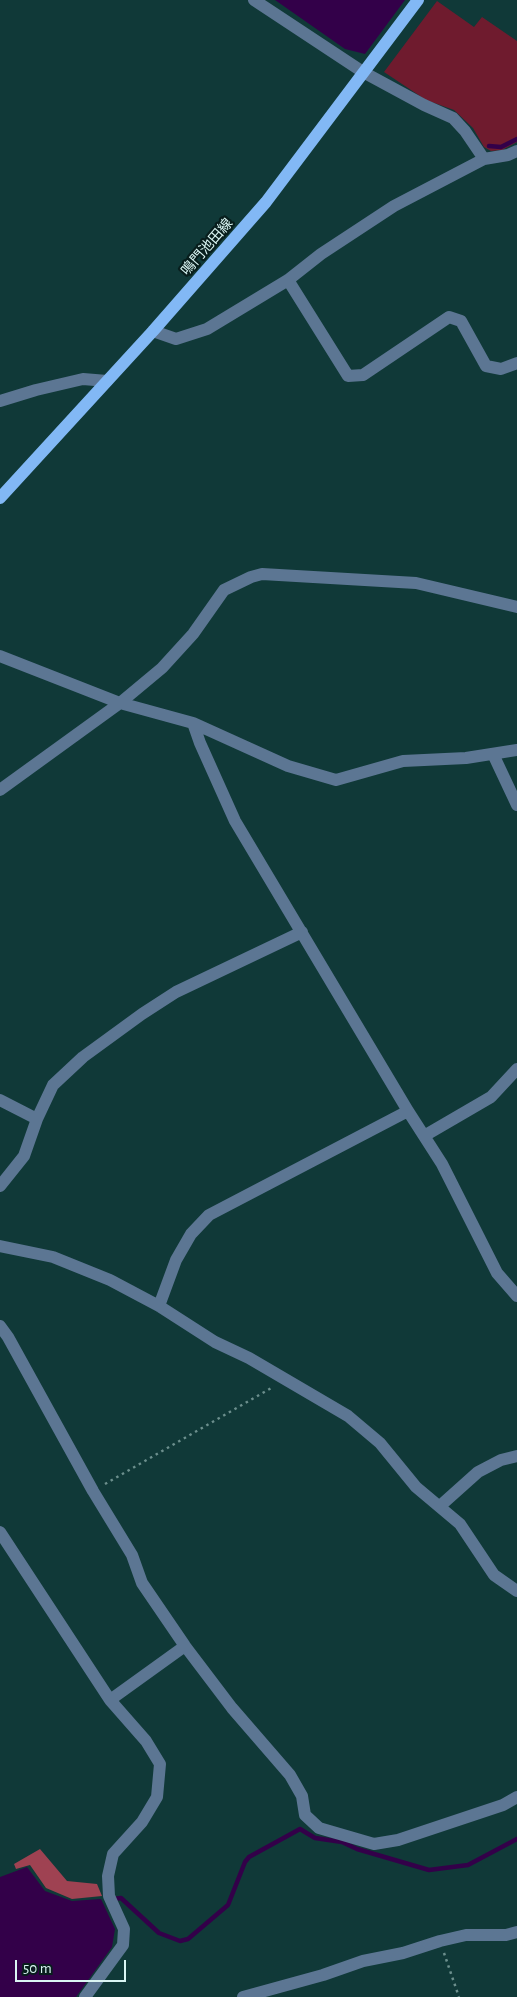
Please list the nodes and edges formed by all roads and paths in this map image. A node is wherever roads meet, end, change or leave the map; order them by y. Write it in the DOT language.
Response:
graph roads {
  1 [pos="254,0"];
  2 [pos="418,0"];
  3 [pos="363,72"];
  4 [pos="517,151"];
  5 [pos="484,158"];
  6 [pos="288,280"];
  7 [pos="153,330"];
  8 [pos="517,363"];
  9 [pos="107,381"];
  10 [pos="0,401"];
  11 [pos="0,498"];
  12 [pos="517,607"];
  13 [pos="0,656"];
  14 [pos="120,704"];
  15 [pos="193,723"];
  16 [pos="517,750"];
  17 [pos="493,754"];
  18 [pos="0,790"];
  19 [pos="517,805"];
  20 [pos="302,932"];
  21 [pos="517,1069"];
  22 [pos="0,1100"];
  23 [pos="408,1111"];
  24 [pos="38,1119"];
  25 [pos="424,1136"];
  26 [pos="0,1186"];
  27 [pos="0,1246"];
  28 [pos="517,1296"];
  29 [pos="159,1306"];
  30 [pos="0,1326"];
  31 [pos="282,1378"];
  32 [pos="517,1456"];
  33 [pos="93,1491"];
  34 [pos="440,1506"];
  35 [pos="0,1532"];
  36 [pos="517,1591"];
  37 [pos="185,1646"];
  38 [pos="110,1700"];
  39 [pos="517,1797"];
  40 [pos="517,1932"];
  41 [pos="440,1941"];
  42 [pos="85,1997"];
  43 [pos="243,1997"];
  44 [pos="459,1997"];
  1 -- 3 [label="street"];
  2 -- 3 [label="main road, 鳴門池田線"];
  3 -- 5 [label="street"];
  3 -- 7 [label="main road, 鳴門池田線"];
  4 -- 5 [label="street"];
  5 -- 6 [label="street"];
  6 -- 7 [label="street"];
  6 -- 8 [label="street"];
  7 -- 9 [label="main road, 鳴門池田線"];
  9 -- 10 [label="street"];
  9 -- 11 [label="main road, 鳴門池田線"];
  12 -- 14 [label="street"];
  13 -- 14 [label="street"];
  14 -- 15 [label="street"];
  14 -- 18 [label="street"];
  15 -- 17 [label="street"];
  15 -- 20 [label="street"];
  16 -- 17 [label="street"];
  17 -- 19 [label="street"];
  20 -- 23 [label="street"];
  20 -- 24 [label="street"];
  21 -- 25 [label="street"];
  22 -- 24 [label="street"];
  23 -- 25 [label="street"];
  23 -- 29 [label="street"];
  24 -- 26 [label="street"];
  25 -- 28 [label="street"];
  27 -- 29 [label="street"];
  29 -- 31 [label="street"];
  30 -- 33 [label="street"];
  31 -- 33 [label="path"];
  31 -- 34 [label="street"];
  32 -- 34 [label="street"];
  33 -- 37 [label="street"];
  34 -- 36 [label="street"];
  35 -- 38 [label="street"];
  37 -- 38 [label="street"];
  37 -- 39 [label="street"];
  38 -- 42 [label="street"];
  40 -- 41 [label="street"];
  41 -- 43 [label="street"];
  41 -- 44 [label="path"];
}
